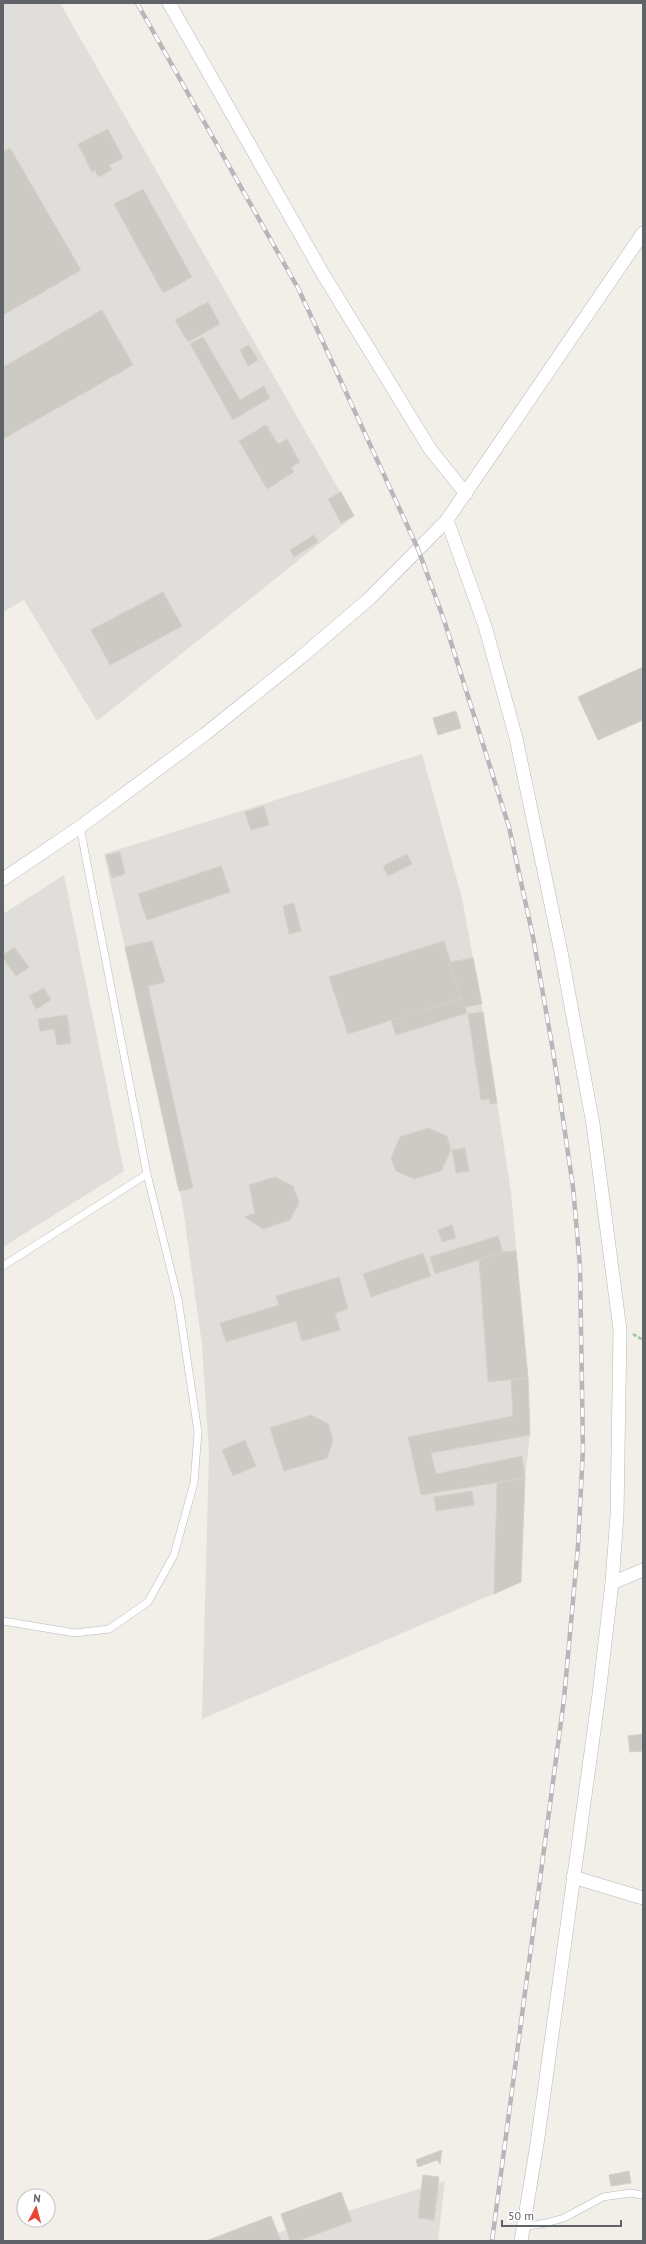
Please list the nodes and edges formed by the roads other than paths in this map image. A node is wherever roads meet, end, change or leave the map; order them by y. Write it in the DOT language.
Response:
graph roads {
  1 [pos="169,3"];
  2 [pos="643,233"];
  3 [pos="466,494"];
  4 [pos="447,520"];
  5 [pos="80,827"];
  6 [pos="3,879"];
  7 [pos="147,1174"];
  8 [pos="3,1266"];
  9 [pos="643,1570"];
  10 [pos="612,1583"];
  11 [pos="3,1621"];
  12 [pos="573,1877"];
  13 [pos="643,1898"];
  14 [pos="643,2195"];
  15 [pos="523,2227"];
  16 [pos="521,2241"];
  1 -- 3 [label="street"];
  2 -- 3 [label="street"];
  3 -- 4 [label="street"];
  4 -- 5 [label="street"];
  4 -- 10 [label="street"];
  5 -- 6 [label="street"];
  5 -- 7 [label="lane"];
  7 -- 8 [label="lane"];
  7 -- 11 [label="lane"];
  9 -- 10 [label="street"];
  10 -- 12 [label="street"];
  12 -- 13 [label="street"];
  12 -- 15 [label="street"];
  14 -- 15 [label="lane"];
  15 -- 16 [label="street"];
}
